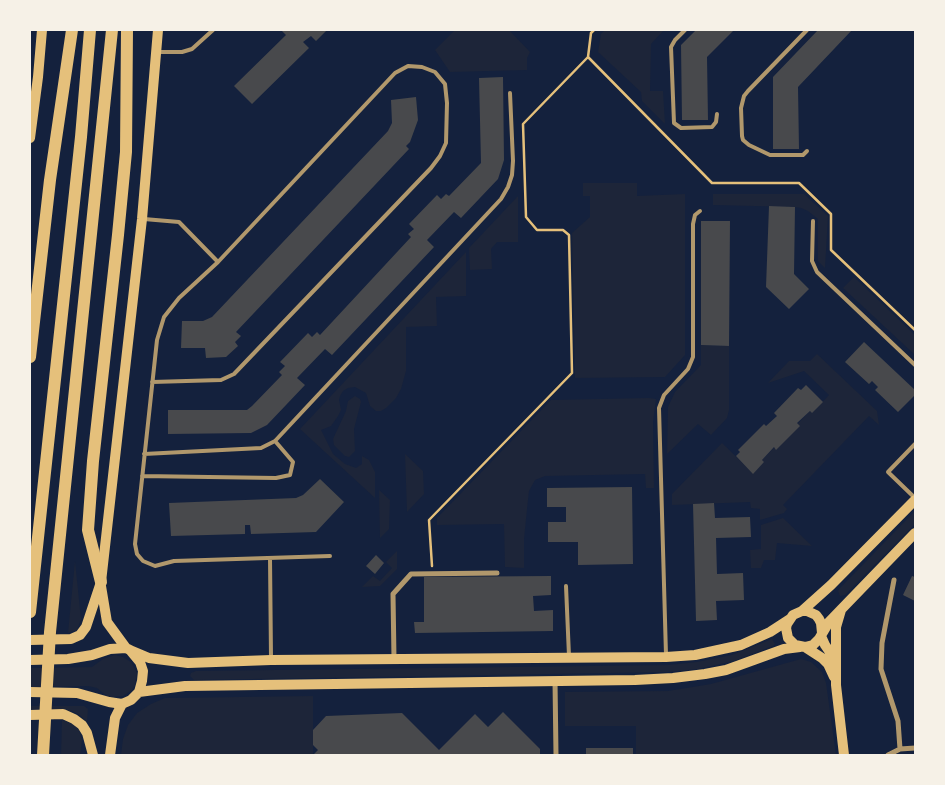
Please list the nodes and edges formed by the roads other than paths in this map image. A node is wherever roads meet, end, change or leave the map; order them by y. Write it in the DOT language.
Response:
graph roads {
  1 [pos="42,30"];
  2 [pos="72,30"];
  3 [pos="90,30"];
  4 [pos="112,30"];
  5 [pos="127,30"];
  6 [pos="158,30"];
  7 [pos="213,30"];
  8 [pos="685,30"];
  9 [pos="807,30"];
  10 [pos="157,52"];
  11 [pos="510,93"];
  12 [pos="32,101"];
  13 [pos="717,114"];
  14 [pos="30,138"];
  15 [pos="807,151"];
  16 [pos="700,210"];
  17 [pos="142,219"];
  18 [pos="813,221"];
  19 [pos="218,262"];
  20 [pos="30,357"];
  21 [pos="915,365"];
  22 [pos="152,382"];
  23 [pos="275,441"];
  24 [pos="915,444"];
  25 [pos="144,454"];
  26 [pos="142,476"];
  27 [pos="915,499"];
  28 [pos="915,533"];
  29 [pos="330,556"];
  30 [pos="270,558"];
  31 [pos="497,573"];
  32 [pos="894,580"];
  33 [pos="100,582"];
  34 [pos="566,586"];
  35 [pos="842,607"];
  36 [pos="802,611"];
  37 [pos="30,612"];
  38 [pos="790,619"];
  39 [pos="821,634"];
  40 [pos="30,640"];
  41 [pos="803,647"];
  42 [pos="128,649"];
  43 [pos="666,657"];
  44 [pos="569,658"];
  45 [pos="394,659"];
  46 [pos="30,660"];
  47 [pos="271,660"];
  48 [pos="836,661"];
  49 [pos="555,682"];
  50 [pos="836,685"];
  51 [pos="30,692"];
  52 [pos="139,692"];
  53 [pos="122,704"];
  54 [pos="30,715"];
  55 [pos="915,748"];
  56 [pos="900,749"];
  57 [pos="43,755"];
  58 [pos="93,755"];
  59 [pos="110,755"];
  60 [pos="556,755"];
  61 [pos="844,755"];
  62 [pos="888,755"];
  1 -- 12 [label="main road"];
  2 -- 20 [label="main road"];
  3 -- 37 [label="main road"];
  4 -- 57 [label="main road"];
  5 -- 33 [label="main road"];
  6 -- 10 [label="main road"];
  7 -- 10 [label="lane"];
  8 -- 13 [label="lane"];
  9 -- 15 [label="lane"];
  10 -- 17 [label="main road"];
  11 -- 23 [label="lane"];
  12 -- 14 [label="main road"];
  16 -- 43 [label="lane"];
  17 -- 19 [label="lane"];
  17 -- 33 [label="main road"];
  18 -- 21 [label="lane"];
  19 -- 22 [label="lane"];
  19 -- 22 [label="lane"];
  22 -- 25 [label="lane"];
  23 -- 25 [label="lane"];
  23 -- 26 [label="lane"];
  24 -- 27 [label="lane"];
  25 -- 26 [label="lane"];
  26 -- 30 [label="lane"];
  27 -- 36 [label="main road"];
  28 -- 35 [label="main road"];
  29 -- 30 [label="lane"];
  30 -- 47 [label="lane"];
  31 -- 45 [label="street"];
  32 -- 56 [label="street"];
  33 -- 40 [label="main road"];
  33 -- 42 [label="main road"];
  34 -- 44 [label="lane"];
  35 -- 39 [label="main road"];
  35 -- 48 [label="main road"];
  36 -- 38 [label="main road"];
  36 -- 39 [label="main road"];
  38 -- 41 [label="main road"];
  38 -- 43 [label="main road"];
  39 -- 41 [label="main road"];
  39 -- 48 [label="main road"];
  41 -- 49 [label="main road"];
  41 -- 50 [label="main road"];
  42 -- 46 [label="main road"];
  42 -- 47 [label="main road"];
  42 -- 52 [label="main road"];
  43 -- 44 [label="main road"];
  44 -- 45 [label="main road"];
  45 -- 47 [label="main road"];
  48 -- 50 [label="main road"];
  49 -- 52 [label="main road"];
  49 -- 60 [label="street"];
  50 -- 61 [label="main road"];
  51 -- 53 [label="main road"];
  52 -- 53 [label="main road"];
  53 -- 59 [label="main road"];
  54 -- 58 [label="main road"];
  55 -- 56 [label="street"];
  56 -- 62 [label="street"];
}
